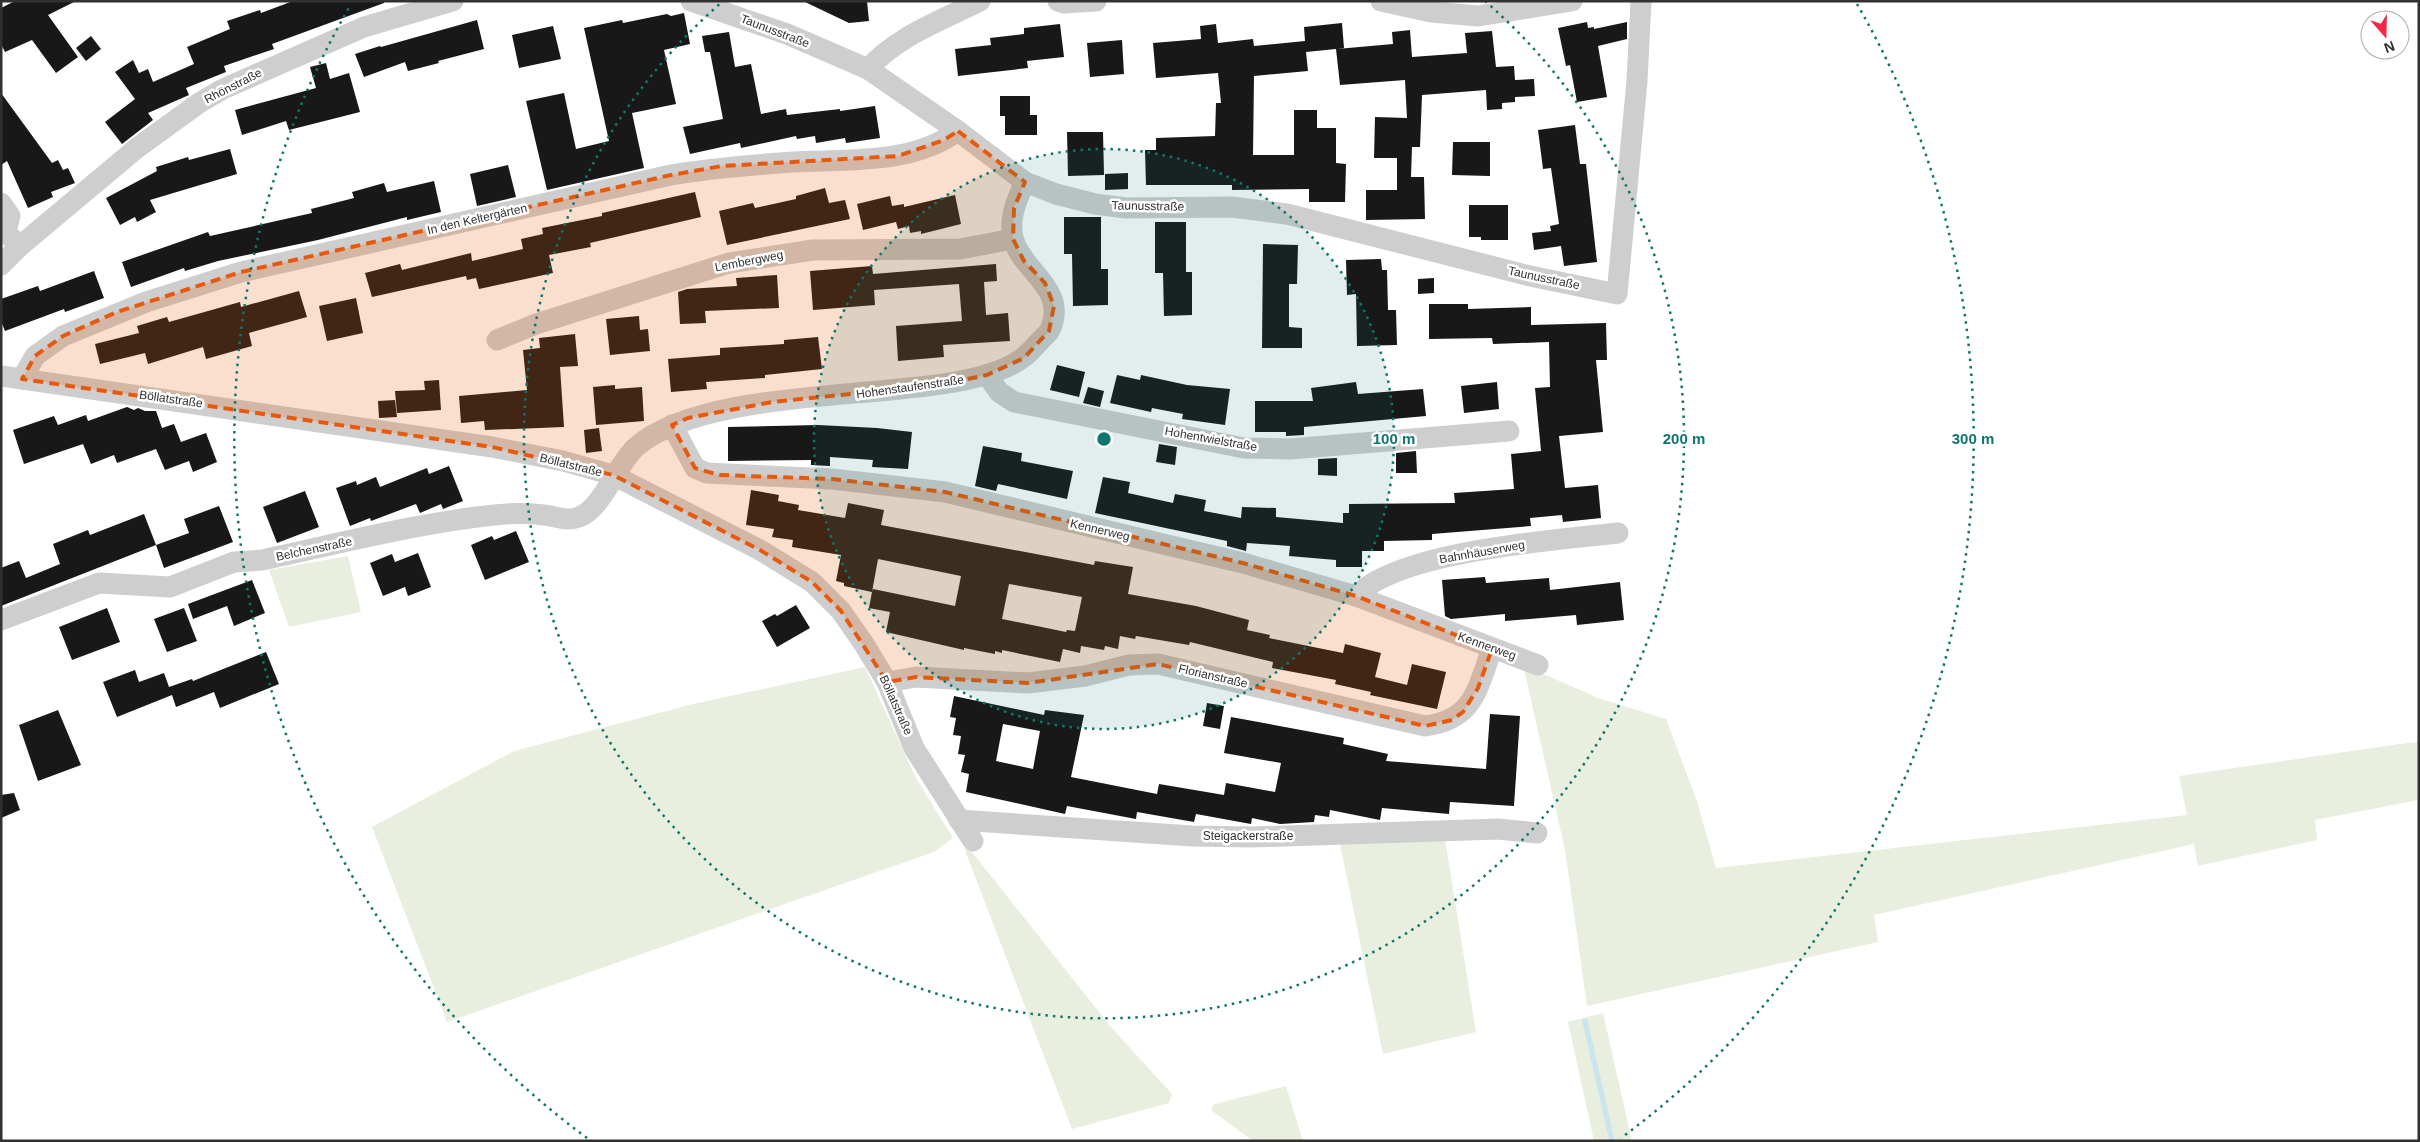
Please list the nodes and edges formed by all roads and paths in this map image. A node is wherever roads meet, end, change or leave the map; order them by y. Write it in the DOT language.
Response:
graph roads {
  1 [pos="454,1"];
  2 [pos="692,1"];
  3 [pos="980,1"];
  4 [pos="1058,1"];
  5 [pos="1096,1"];
  6 [pos="1380,1"];
  7 [pos="1572,1"];
  8 [pos="1641,1"];
  9 [pos="868,69"];
  10 [pos="958,131"];
  11 [pos="1025,182"];
  12 [pos="1,203"];
  13 [pos="9,235"];
  14 [pos="1013,239"];
  15 [pos="1,265"];
  16 [pos="497,340"];
  17 [pos="987,375"];
  18 [pos="1,376"];
  19 [pos="22,379"];
  20 [pos="672,425"];
  21 [pos="1509,431"];
  22 [pos="613,475"];
  23 [pos="1618,533"];
  24 [pos="1356,596"];
  25 [pos="1,620"];
  26 [pos="1492,649"];
  27 [pos="1538,665"];
  28 [pos="887,682"];
  29 [pos="959,820"];
  30 [pos="1537,833"];
  31 [pos="973,841"];
  1 -- 13 [label="street, Rhönstraße"];
  2 -- 9 [label="street, Taunusstraße"];
  3 -- 9 [label="street"];
  4 -- 5 [label="street"];
  6 -- 7 [label="street"];
  8 -- 11 [label="street, Taunusstraße"];
  9 -- 10 [label="street, Taunusstraße"];
  10 -- 11 [label="street, Taunusstraße"];
  10 -- 19 [label="street, In den Keltergärten"];
  11 -- 14 [label="street, Hohenstaufenstraße"];
  12 -- 13 [label="street"];
  13 -- 15 [label="street, Rhönstraße"];
  14 -- 16 [label="street, Lembergweg"];
  14 -- 17 [label="street, Hohenstaufenstraße"];
  17 -- 20 [label="street, Hohenstaufenstraße"];
  17 -- 21 [label="street, Hohentwielstraße"];
  18 -- 19 [label="street, Böllatstraße"];
  19 -- 22 [label="street, Böllatstraße"];
  20 -- 22 [label="street, Hohenstaufenstraße"];
  20 -- 24 [label="street, Kennerweg"];
  22 -- 25 [label="street, Belchenstraße"];
  22 -- 28 [label="street, Böllatstraße"];
  23 -- 24 [label="street, Bahnhäuserweg"];
  24 -- 26 [label="street, Kennerweg"];
  26 -- 27 [label="street, Kennerweg"];
  26 -- 28 [label="street, Florianstraße"];
  28 -- 29 [label="street, Böllatstraße"];
  29 -- 30 [label="street, Steigackerstraße"];
  29 -- 31 [label="street, Böllatstraße"];
}
